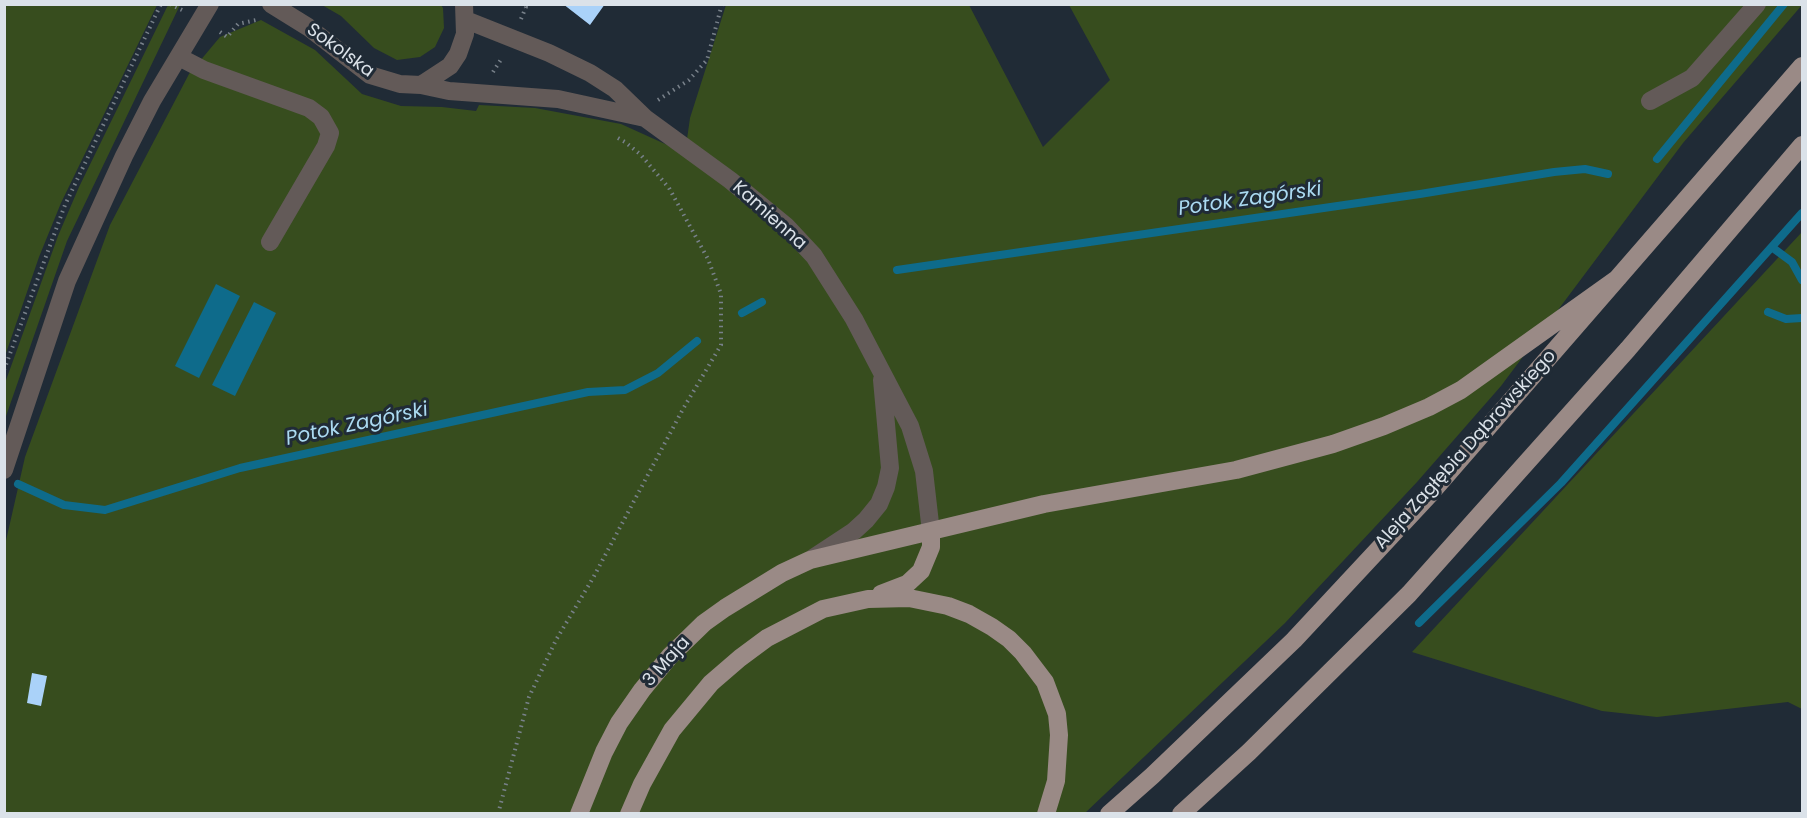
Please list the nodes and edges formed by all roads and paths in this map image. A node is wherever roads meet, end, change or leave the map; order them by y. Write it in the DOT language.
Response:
graph roads {
  1 [pos="161,4"];
  2 [pos="210,4"];
  3 [pos="271,4"];
  4 [pos="722,4"];
  5 [pos="1757,4"];
  6 [pos="465,12"];
  7 [pos="179,57"];
  8 [pos="1803,66"];
  9 [pos="421,85"];
  10 [pos="1650,101"];
  11 [pos="645,118"];
  12 [pos="615,136"];
  13 [pos="1803,145"];
  14 [pos="270,242"];
  15 [pos="1618,278"];
  16 [pos="4,370"];
  17 [pos="881,372"];
  18 [pos="4,470"];
  19 [pos="931,532"];
  20 [pos="810,560"];
  21 [pos="868,599"];
  22 [pos="498,813"];
  23 [pos="579,813"];
  24 [pos="629,813"];
  25 [pos="1046,813"];
  26 [pos="1109,813"];
  27 [pos="1181,813"];
  1 -- 16 [label="path"];
  2 -- 7 [label="street"];
  3 -- 9 [label="street, Sokolska"];
  4 -- 11 [label="path"];
  5 -- 10 [label="street"];
  6 -- 9 [label="street"];
  6 -- 11 [label="street, Kamienna"];
  7 -- 14 [label="street"];
  7 -- 18 [label="street"];
  8 -- 15 [label="main road, Aleja Zagłębia Dąbrowskiego"];
  9 -- 11 [label="street, Kamienna"];
  11 -- 17 [label="street, Kamienna"];
  12 -- 22 [label="path"];
  13 -- 27 [label="main road"];
  15 -- 19 [label="main road, 3 Maja"];
  15 -- 26 [label="main road, Aleja Zagłębia Dąbrowskiego"];
  17 -- 19 [label="street, Kamienna"];
  17 -- 20 [label="street, Kamienna"];
  19 -- 20 [label="main road, 3 Maja"];
  19 -- 21 [label="main road"];
  20 -- 23 [label="main road, 3 Maja"];
  21 -- 24 [label="main road"];
  21 -- 25 [label="main road"];
}
